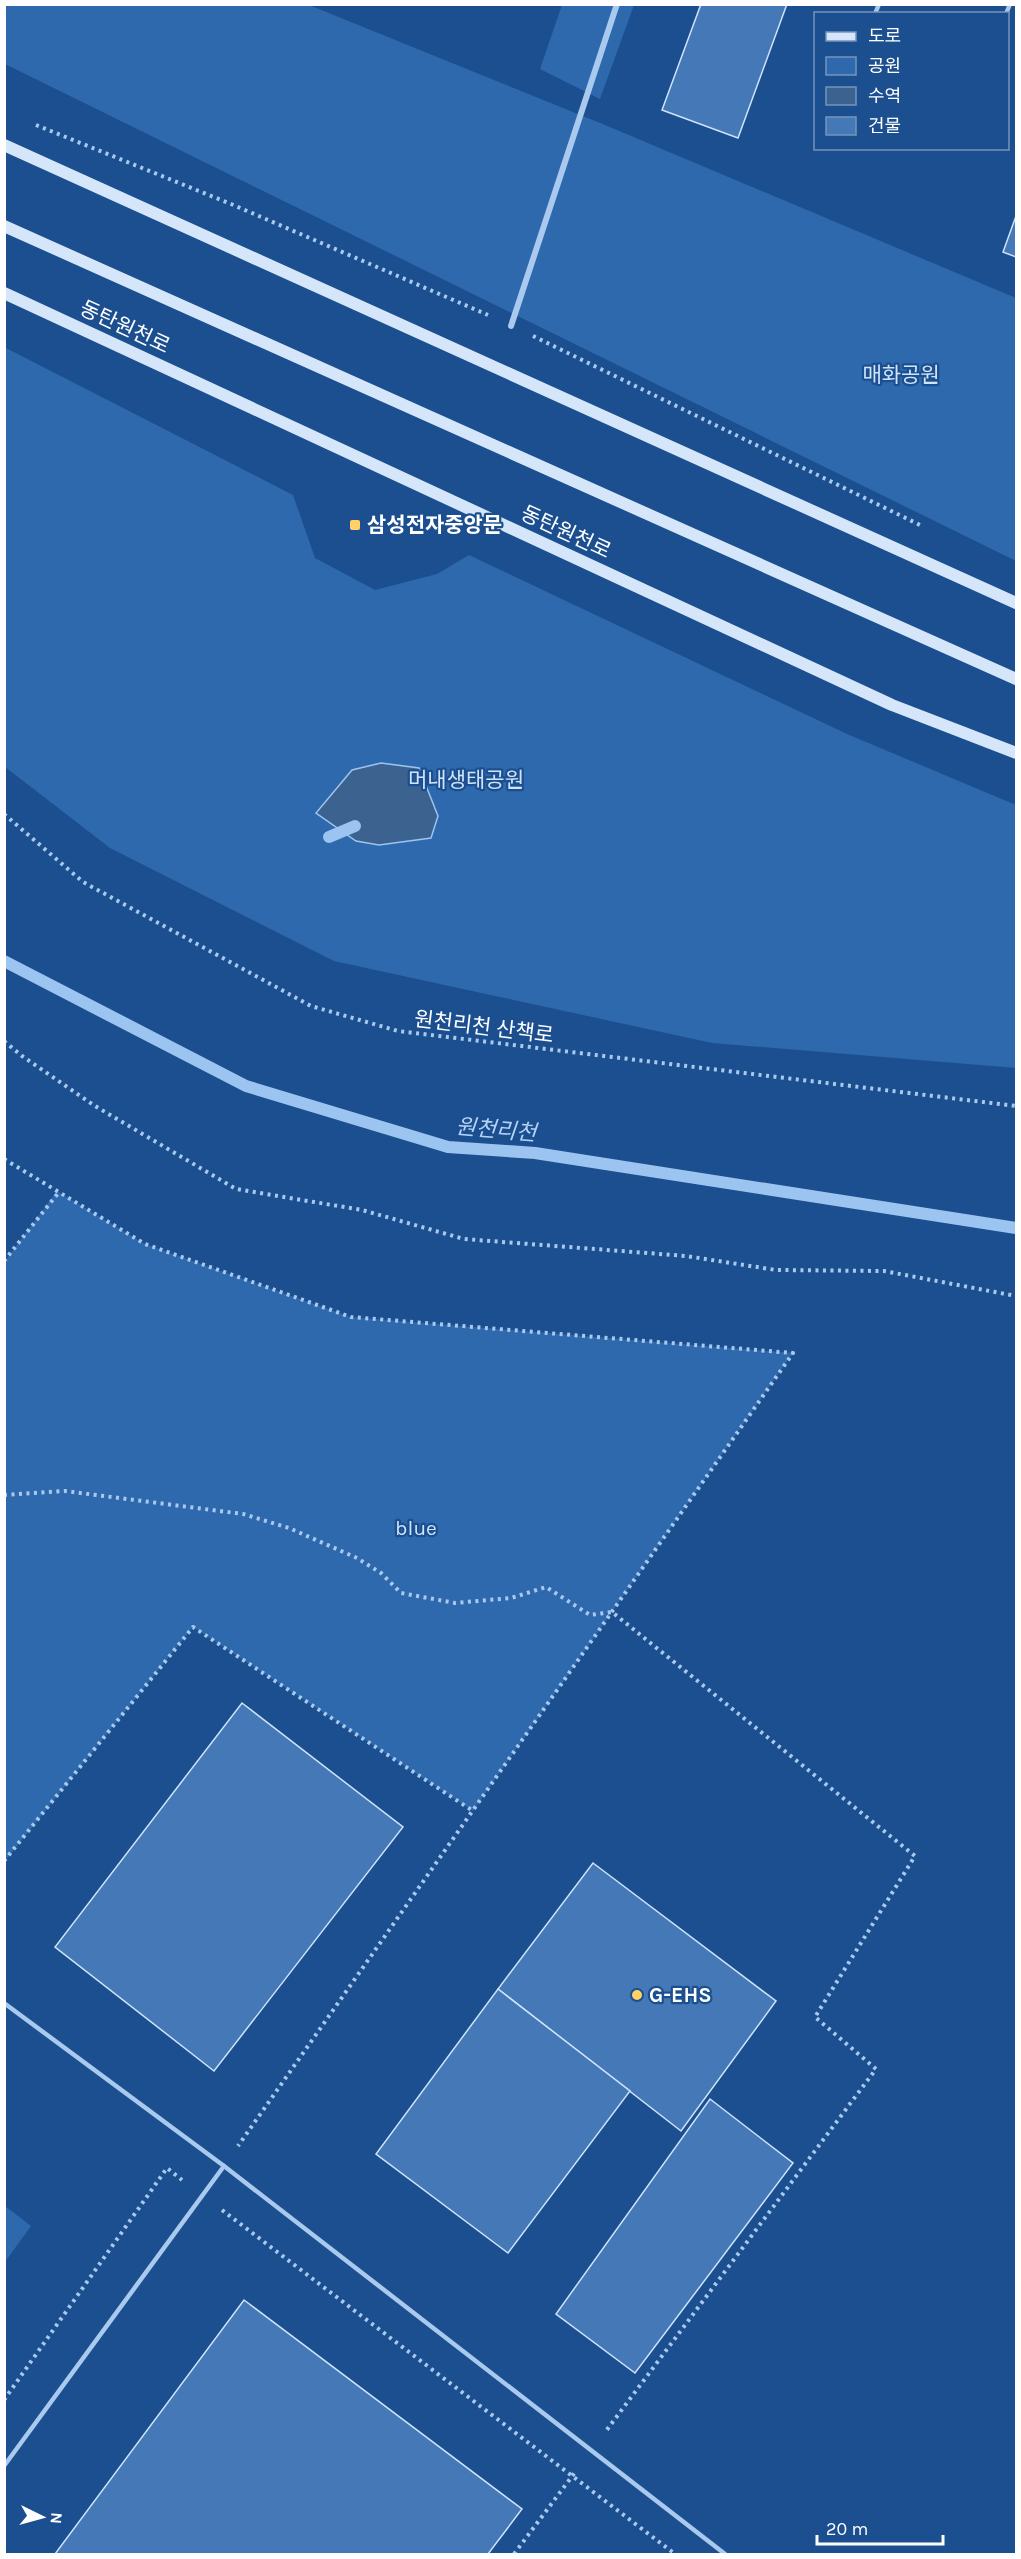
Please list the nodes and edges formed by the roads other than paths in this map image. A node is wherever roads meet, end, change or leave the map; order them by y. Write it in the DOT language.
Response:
graph roads {
  1 [pos="617,4"];
  2 [pos="4,146"];
  3 [pos="4,226"];
  4 [pos="4,293"];
  5 [pos="511,326"];
  6 [pos="1017,603"];
  7 [pos="1017,679"];
  8 [pos="1017,753"];
  9 [pos="4,2003"];
  10 [pos="224,2166"];
  11 [pos="4,2466"];
  12 [pos="724,2554"];
  1 -- 5 [label="street"];
  2 -- 6 [label="main road"];
  3 -- 7 [label="main road, 동탄원천로"];
  4 -- 8 [label="main road, 동탄원천로"];
  9 -- 10 [label="lane"];
  10 -- 11 [label="lane"];
  10 -- 12 [label="lane"];
}
